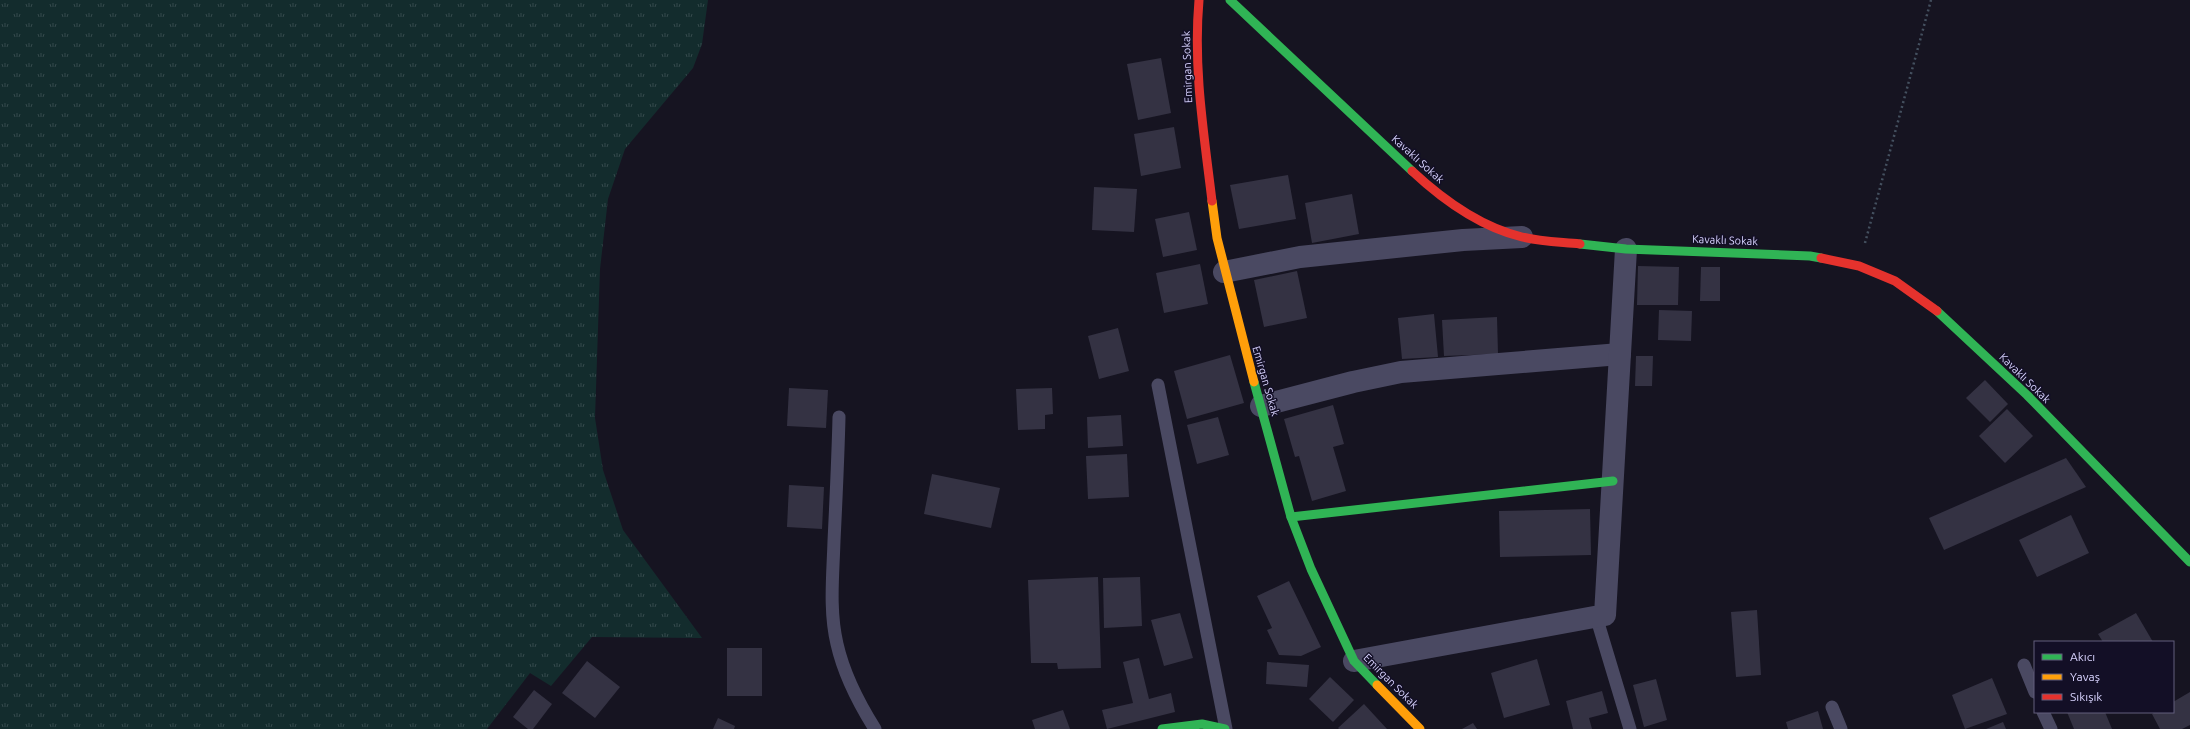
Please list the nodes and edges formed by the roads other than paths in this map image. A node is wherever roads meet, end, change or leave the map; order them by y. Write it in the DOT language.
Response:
graph roads {
  1 [pos="1199,0"];
  2 [pos="1230,0"];
  3 [pos="1522,237"];
  4 [pos="1626,248"];
  5 [pos="1224,272"];
  6 [pos="1620,354"];
  7 [pos="1158,385"];
  8 [pos="1261,406"];
  9 [pos="839,417"];
  10 [pos="1613,481"];
  11 [pos="1291,517"];
  12 [pos="2190,562"];
  13 [pos="1596,616"];
  14 [pos="1354,661"];
  15 [pos="2024,665"];
  16 [pos="2034,690"];
  17 [pos="1832,707"];
  18 [pos="2044,713"];
  19 [pos="875,729"];
  20 [pos="1162,729"];
  21 [pos="1226,729"];
  22 [pos="1420,729"];
  23 [pos="1630,729"];
  24 [pos="1841,729"];
  25 [pos="2051,729"];
  1 -- 5 [label="street, Emirgan Sokak"];
  2 -- 3 [label="street, Kavaklı Sokak"];
  3 -- 4 [label="street, Kavaklı Sokak"];
  3 -- 5 [label="street"];
  4 -- 6 [label="street"];
  4 -- 12 [label="street, Kavaklı Sokak"];
  5 -- 8 [label="street, Emirgan Sokak"];
  6 -- 8 [label="street"];
  6 -- 10 [label="street"];
  7 -- 21 [label="lane"];
  8 -- 11 [label="street, Emirgan Sokak"];
  9 -- 19 [label="lane"];
  10 -- 11 [label="street"];
  10 -- 13 [label="street"];
  11 -- 14 [label="street, Emirgan Sokak"];
  13 -- 14 [label="street"];
  13 -- 23 [label="lane"];
  14 -- 22 [label="street, Emirgan Sokak"];
  15 -- 16 [label="lane"];
  17 -- 24 [label="lane"];
  18 -- 25 [label="lane"];
  20 -- 21 [label="street"];
}
